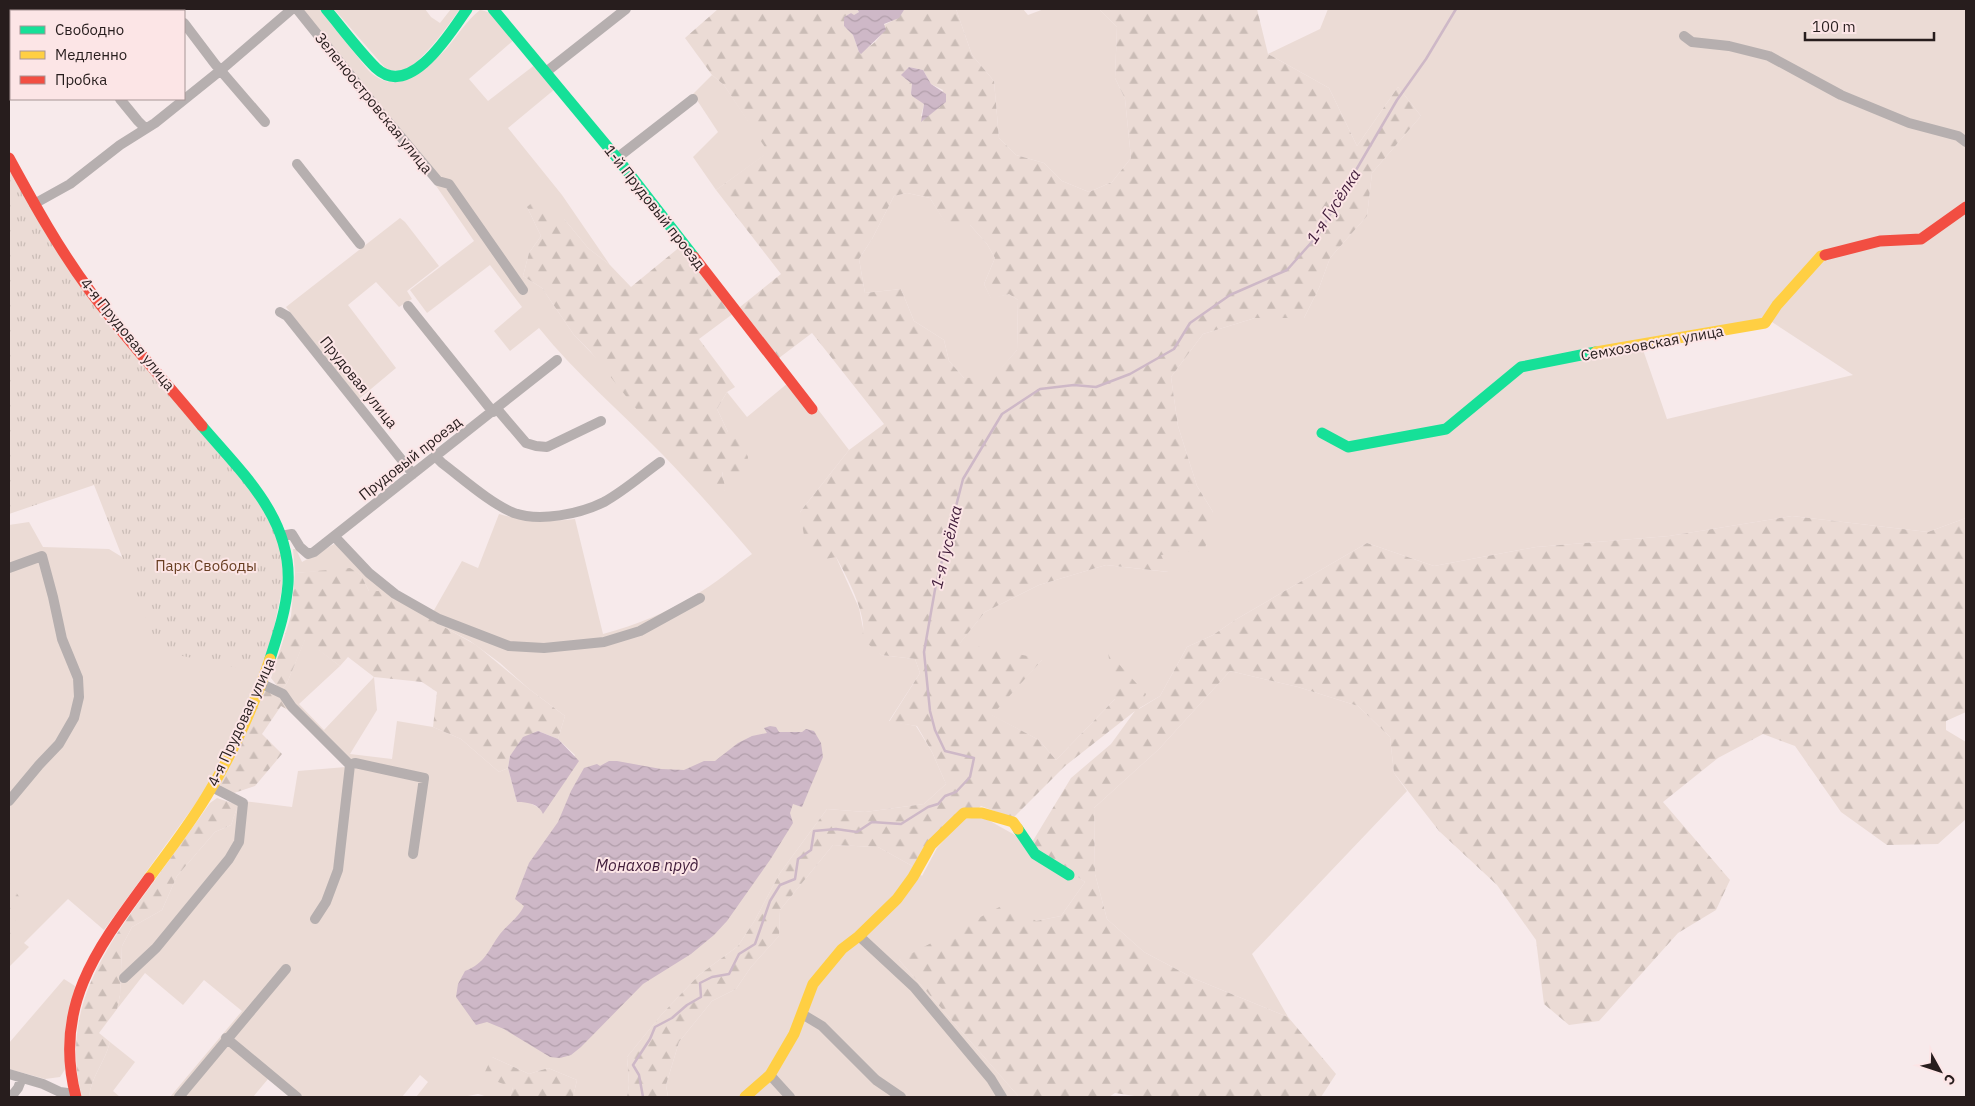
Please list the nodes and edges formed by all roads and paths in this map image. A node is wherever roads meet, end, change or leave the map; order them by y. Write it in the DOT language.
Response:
graph roads {
  1 [pos="292,9"];
  2 [pos="298,9"];
  3 [pos="326,9"];
  4 [pos="467,9"];
  5 [pos="493,9"];
  6 [pos="626,9"];
  7 [pos="185,24"];
  8 [pos="1684,36"];
  9 [pos="221,70"];
  10 [pos="546,72"];
  11 [pos="185,99"];
  12 [pos="693,99"];
  13 [pos="121,100"];
  14 [pos="184,100"];
  15 [pos="264,122"];
  16 [pos="145,128"];
  17 [pos="1966,142"];
  18 [pos="9,158"];
  19 [pos="616,158"];
  20 [pos="297,164"];
  21 [pos="34,204"];
  22 [pos="1966,206"];
  23 [pos="360,244"];
  24 [pos="523,290"];
  25 [pos="408,306"];
  26 [pos="280,312"];
  27 [pos="557,360"];
  28 [pos="812,409"];
  29 [pos="495,410"];
  30 [pos="601,421"];
  31 [pos="1322,433"];
  32 [pos="435,456"];
  33 [pos="660,462"];
  34 [pos="413,474"];
  35 [pos="281,536"];
  36 [pos="335,537"];
  37 [pos="9,568"];
  38 [pos="700,598"];
  39 [pos="262,684"];
  40 [pos="350,765"];
  41 [pos="212,787"];
  42 [pos="9,801"];
  43 [pos="413,854"];
  44 [pos="1069,875"];
  45 [pos="315,919"];
  46 [pos="859,936"];
  47 [pos="286,969"];
  48 [pos="124,978"];
  49 [pos="802,1014"];
  50 [pos="226,1038"];
  51 [pos="9,1074"];
  52 [pos="770,1075"];
  53 [pos="22,1078"];
  54 [pos="75,1095"];
  55 [pos="11,1097"];
  56 [pos="179,1097"];
  57 [pos="297,1097"];
  58 [pos="745,1097"];
  59 [pos="790,1097"];
  60 [pos="901,1097"];
  61 [pos="1002,1097"];
  1 -- 9 [label="street"];
  2 -- 24 [label="street, Зеленоостровская улица"];
  3 -- 4 [label="street, Зеленоостровская улица"];
  5 -- 10 [label="street, 1-й Прудовый проезд"];
  6 -- 10 [label="street"];
  7 -- 9 [label="street"];
  8 -- 17 [label="street"];
  9 -- 11 [label="street"];
  9 -- 15 [label="street"];
  10 -- 19 [label="street, 1-й Прудовый проезд"];
  12 -- 19 [label="street"];
  13 -- 16 [label="street"];
  14 -- 16 [label="street"];
  16 -- 21 [label="street"];
  18 -- 21 [label="street, 4-я Прудовая улица"];
  19 -- 28 [label="street, 1-й Прудовый проезд"];
  20 -- 23 [label="street"];
  21 -- 35 [label="street, 4-я Прудовая улица"];
  22 -- 31 [label="street, Семхозовская улица"];
  25 -- 29 [label="street"];
  26 -- 34 [label="street, Прудовая улица"];
  27 -- 29 [label="street, Прудовый проезд"];
  29 -- 30 [label="street"];
  29 -- 32 [label="street, Прудовый проезд"];
  32 -- 33 [label="street"];
  32 -- 34 [label="street, Прудовый проезд"];
  34 -- 36 [label="street, Прудовый проезд"];
  35 -- 36 [label="street, Прудовый проезд"];
  35 -- 39 [label="street, 4-я Прудовая улица"];
  36 -- 38 [label="street"];
  37 -- 42 [label="street"];
  39 -- 40 [label="street"];
  39 -- 41 [label="street, 4-я Прудовая улица"];
  40 -- 43 [label="street"];
  40 -- 45 [label="street"];
  41 -- 48 [label="street"];
  41 -- 54 [label="street, 4-я Прудовая улица"];
  44 -- 46 [label="street"];
  46 -- 49 [label="street"];
  46 -- 61 [label="street"];
  47 -- 50 [label="street"];
  49 -- 52 [label="street"];
  49 -- 60 [label="street"];
  50 -- 56 [label="street"];
  50 -- 57 [label="street"];
  51 -- 53 [label="street"];
  52 -- 58 [label="street"];
  52 -- 59 [label="street"];
  53 -- 54 [label="street"];
  53 -- 55 [label="street"];
}
